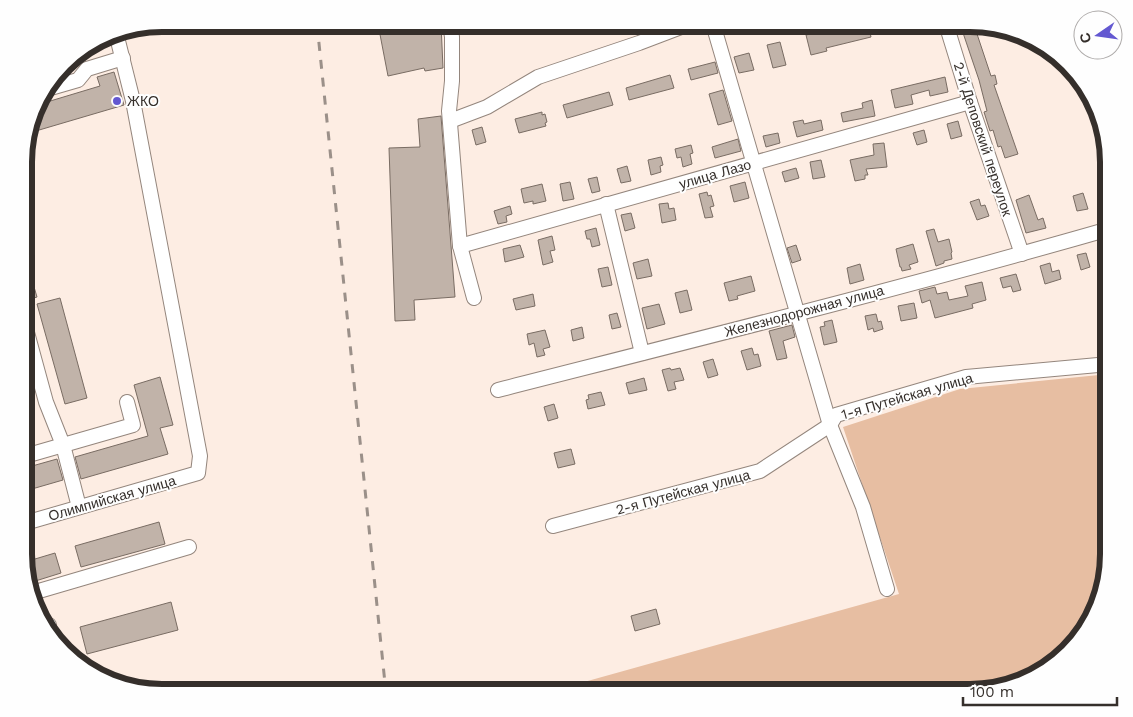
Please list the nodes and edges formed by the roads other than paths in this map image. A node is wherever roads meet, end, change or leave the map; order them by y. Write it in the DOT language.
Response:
graph roads {
  1 [pos="451,32"];
  2 [pos="668,32"];
  3 [pos="715,32"];
  4 [pos="948,32"];
  5 [pos="118,40"];
  6 [pos="123,58"];
  7 [pos="57,86"];
  8 [pos="970,102"];
  9 [pos="450,121"];
  10 [pos="753,163"];
  11 [pos="606,204"];
  12 [pos="1100,232"];
  13 [pos="460,246"];
  14 [pos="1022,254"];
  15 [pos="474,298"];
  16 [pos="797,313"];
  17 [pos="32,351"];
  18 [pos="642,353"];
  19 [pos="1100,365"];
  20 [pos="498,390"];
  21 [pos="127,402"];
  22 [pos="830,425"];
  23 [pos="63,445"];
  24 [pos="32,454"];
  25 [pos="78,507"];
  26 [pos="32,521"];
  27 [pos="553,526"];
  28 [pos="189,546"];
  29 [pos="887,589"];
  30 [pos="38,591"];
  1 -- 9 [label="street"];
  2 -- 9 [label="street"];
  3 -- 10 [label="street"];
  4 -- 8 [label="street, 2-й Деповский переулок"];
  5 -- 6 [label="street"];
  6 -- 7 [label="street"];
  6 -- 25 [label="street, Олимпийская улица"];
  8 -- 10 [label="street, улица Лазо"];
  8 -- 14 [label="street, 2-й Деповский переулок"];
  9 -- 13 [label="street"];
  10 -- 11 [label="street, улица Лазо"];
  10 -- 16 [label="street"];
  11 -- 13 [label="street, улица Лазо"];
  11 -- 18 [label="street"];
  12 -- 14 [label="street, Железнодорожная улица"];
  13 -- 15 [label="street"];
  14 -- 16 [label="street, Железнодорожная улица"];
  16 -- 18 [label="street, Железнодорожная улица"];
  16 -- 22 [label="street"];
  17 -- 23 [label="street"];
  18 -- 20 [label="street, Железнодорожная улица"];
  19 -- 22 [label="street, 1-я Путейская улица"];
  21 -- 23 [label="street"];
  22 -- 27 [label="street, 2-я Путейская улица"];
  22 -- 29 [label="street"];
  23 -- 24 [label="street"];
  23 -- 25 [label="street"];
  25 -- 26 [label="street, Олимпийская улица"];
  28 -- 30 [label="street"];
}
